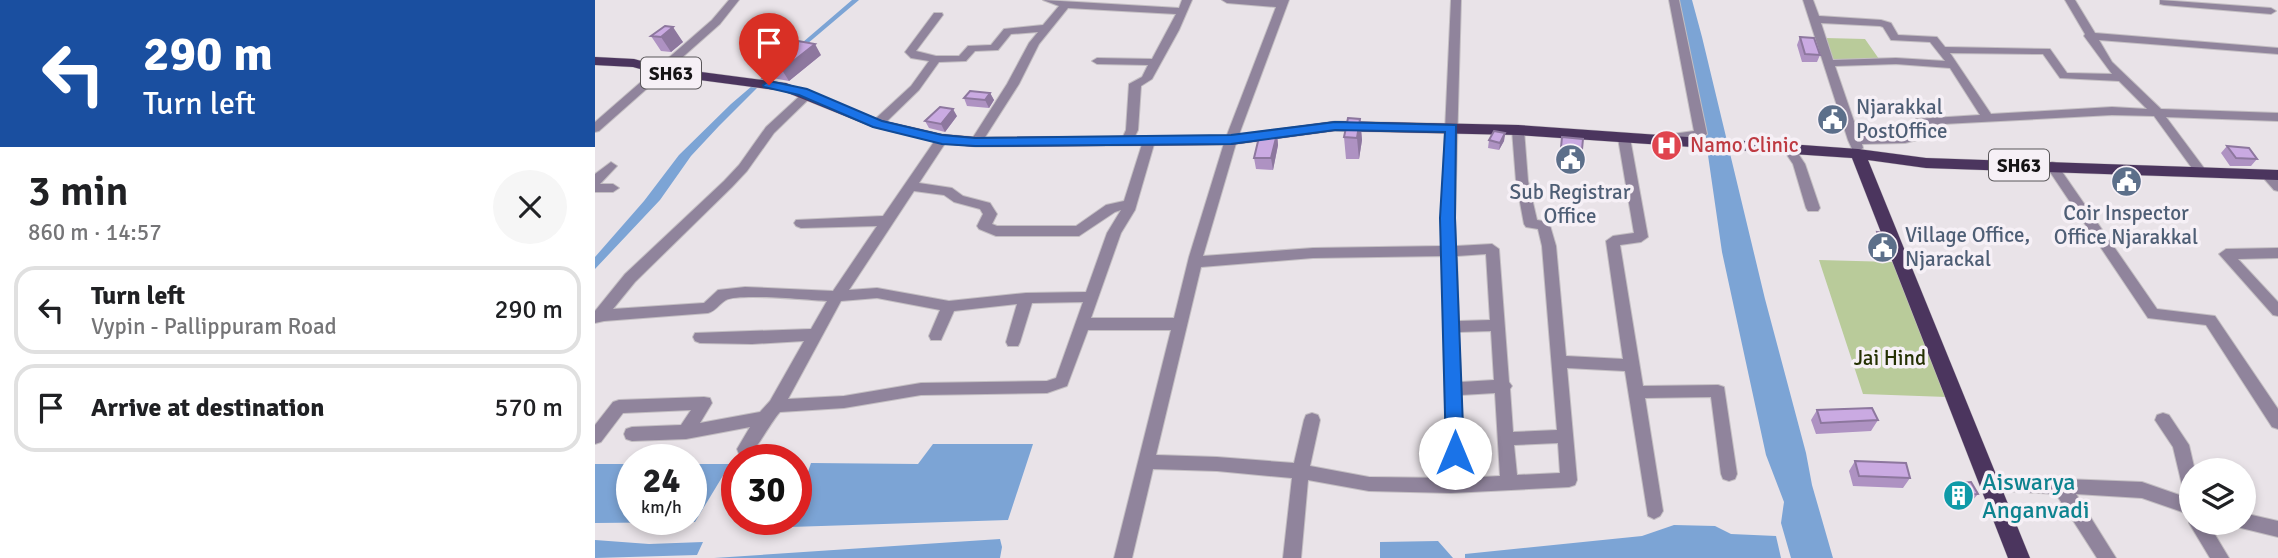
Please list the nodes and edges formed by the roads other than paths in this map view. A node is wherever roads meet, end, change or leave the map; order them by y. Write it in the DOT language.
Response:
graph roads {
  1 [pos="734,0"];
  2 [pos="1048,0"];
  3 [pos="1227,0"];
  4 [pos="1456,0"];
  5 [pos="1674,0"];
  6 [pos="1808,0"];
  7 [pos="2070,0"];
  8 [pos="1284,2"];
  9 [pos="2164,2"];
  10 [pos="1065,5"];
  11 [pos="1185,6"];
  12 [pos="2273,12"];
  13 [pos="938,15"];
  14 [pos="1814,19"];
  15 [pos="1045,29"];
  16 [pos="2089,36"];
  17 [pos="1944,50"];
  18 [pos="2278,51"];
  19 [pos="936,59"];
  20 [pos="595,61"];
  21 [pos="1097,61"];
  22 [pos="1154,62"];
  23 [pos="1830,63"];
  24 [pos="1954,65"];
  25 [pos="662,71"];
  26 [pos="2121,78"];
  27 [pos="808,94"];
  28 [pos="2157,111"];
  29 [pos="1987,117"];
  30 [pos="2278,117"];
  31 [pos="877,124"];
  32 [pos="595,128"];
  33 [pos="1452,128"];
  34 [pos="1518,130"];
  35 [pos="1625,138"];
  36 [pos="942,139"];
  37 [pos="1231,140"];
  38 [pos="1127,141"];
  39 [pos="1149,141"];
  40 [pos="975,142"];
  41 [pos="1672,142"];
  42 [pos="1856,147"];
  43 [pos="1793,155"];
  44 [pos="611,166"];
  45 [pos="2052,166"];
  46 [pos="2201,172"];
  47 [pos="2272,175"];
  48 [pos="595,181"];
  49 [pos="909,186"];
  50 [pos="2278,187"];
  51 [pos="595,188"];
  52 [pos="613,188"];
  53 [pos="1130,204"];
  54 [pos="1813,208"];
  55 [pos="885,221"];
  56 [pos="801,223"];
  57 [pos="1450,251"];
  58 [pos="2278,253"];
  59 [pos="1195,262"];
  60 [pos="837,296"];
  61 [pos="1090,297"];
  62 [pos="1026,298"];
  63 [pos="949,306"];
  64 [pos="2278,311"];
  65 [pos="597,319"];
  66 [pos="1081,324"];
  67 [pos="1181,324"];
  68 [pos="1497,325"];
  69 [pos="1452,327"];
  70 [pos="815,335"];
  71 [pos="936,336"];
  72 [pos="700,337"];
  73 [pos="1013,342"];
  74 [pos="1561,362"];
  75 [pos="1632,365"];
  76 [pos="1504,386"];
  77 [pos="1455,389"];
  78 [pos="1637,392"];
  79 [pos="770,412"];
  80 [pos="1312,419"];
  81 [pos="2162,420"];
  82 [pos="2278,422"];
  83 [pos="686,432"];
  84 [pos="632,434"];
  85 [pos="1565,436"];
  86 [pos="595,437"];
  87 [pos="1506,439"];
  88 [pos="749,444"];
  89 [pos="2183,458"];
  90 [pos="1148,462"];
  91 [pos="1301,471"];
  92 [pos="1729,474"];
  93 [pos="1509,483"];
  94 [pos="1989,483"];
  95 [pos="1455,485"];
  96 [pos="2061,486"];
  97 [pos="2179,500"];
  98 [pos="1654,511"];
  99 [pos="2256,524"];
  100 [pos="2278,529"];
  101 [pos="2206,535"];
  102 [pos="1123,558"];
  103 [pos="1292,558"];
  104 [pos="2018,558"];
  105 [pos="2107,558"];
  106 [pos="2220,558"];
  1 -- 25 [label="street"];
  2 -- 10 [label="street"];
  3 -- 8 [label="street"];
  4 -- 33 [label="street"];
  5 -- 41 [label="street"];
  6 -- 14 [label="street"];
  7 -- 16 [label="street"];
  8 -- 37 [label="street"];
  9 -- 12 [label="street"];
  10 -- 11 [label="street"];
  10 -- 15 [label="street"];
  11 -- 22 [label="street"];
  13 -- 19 [label="street"];
  14 -- 17 [label="street"];
  14 -- 23 [label="street"];
  15 -- 19 [label="street"];
  15 -- 40 [label="street"];
  16 -- 18 [label="street"];
  16 -- 26 [label="street"];
  17 -- 24 [label="street"];
  17 -- 26 [label="street"];
  19 -- 31 [label="street"];
  20 -- 25 [label="main road, SH63"];
  21 -- 22 [label="street"];
  22 -- 38 [label="street"];
  23 -- 24 [label="street"];
  23 -- 42 [label="street"];
  24 -- 29 [label="street"];
  25 -- 27 [label="main road, SH63"];
  25 -- 32 [label="street"];
  26 -- 28 [label="street"];
  27 -- 31 [label="main road, SH63"];
  27 -- 65 [label="street"];
  28 -- 29 [label="street"];
  28 -- 30 [label="street"];
  28 -- 46 [label="street"];
  29 -- 42 [label="street"];
  31 -- 36 [label="main road, SH63"];
  33 -- 34 [label="main road, SH63"];
  33 -- 37 [label="main road, SH63"];
  33 -- 57 [label="street"];
  34 -- 35 [label="main road, SH63"];
  34 -- 74 [label="street"];
  35 -- 41 [label="main road, SH63"];
  35 -- 75 [label="street"];
  36 -- 40 [label="main road, SH63"];
  36 -- 49 [label="street"];
  37 -- 39 [label="main road, SH63"];
  37 -- 59 [label="street"];
  38 -- 39 [label="main road, SH63"];
  38 -- 40 [label="main road, SH63"];
  39 -- 53 [label="street"];
  41 -- 42 [label="main road, SH63"];
  42 -- 45 [label="main road, SH63"];
  42 -- 94 [label="main road"];
  43 -- 54 [label="street"];
  44 -- 48 [label="street"];
  45 -- 46 [label="main road, SH63"];
  45 -- 82 [label="street"];
  46 -- 47 [label="main road, SH63"];
  47 -- 50 [label="street"];
  49 -- 53 [label="street"];
  49 -- 55 [label="street"];
  51 -- 52 [label="street"];
  53 -- 61 [label="street"];
  55 -- 56 [label="street"];
  55 -- 60 [label="street"];
  57 -- 59 [label="street"];
  57 -- 68 [label="street"];
  57 -- 69 [label="street"];
  58 -- 64 [label="street"];
  59 -- 67 [label="street"];
  60 -- 63 [label="street"];
  60 -- 65 [label="street"];
  60 -- 70 [label="street"];
  61 -- 62 [label="street"];
  61 -- 66 [label="street"];
  62 -- 63 [label="street"];
  62 -- 73 [label="street"];
  63 -- 71 [label="street"];
  66 -- 67 [label="street"];
  66 -- 79 [label="street"];
  67 -- 90 [label="street"];
  68 -- 69 [label="street"];
  68 -- 76 [label="street"];
  69 -- 77 [label="street"];
  70 -- 72 [label="street"];
  70 -- 79 [label="street"];
  74 -- 75 [label="street"];
  74 -- 85 [label="street"];
  75 -- 78 [label="street"];
  76 -- 77 [label="street"];
  76 -- 87 [label="street"];
  77 -- 95 [label="street"];
  78 -- 92 [label="street"];
  78 -- 98 [label="street"];
  79 -- 83 [label="street"];
  79 -- 88 [label="street"];
  80 -- 91 [label="street"];
  81 -- 89 [label="street"];
  83 -- 84 [label="street"];
  83 -- 86 [label="street"];
  85 -- 87 [label="street"];
  85 -- 93 [label="street"];
  87 -- 93 [label="street"];
  90 -- 91 [label="street"];
  90 -- 102 [label="street"];
  91 -- 95 [label="street"];
  91 -- 103 [label="street"];
  93 -- 95 [label="street"];
  94 -- 96 [label="street"];
  94 -- 104 [label="main road"];
  96 -- 97 [label="street"];
  96 -- 105 [label="street"];
  99 -- 100 [label="street"];
  101 -- 106 [label="street"];
}
